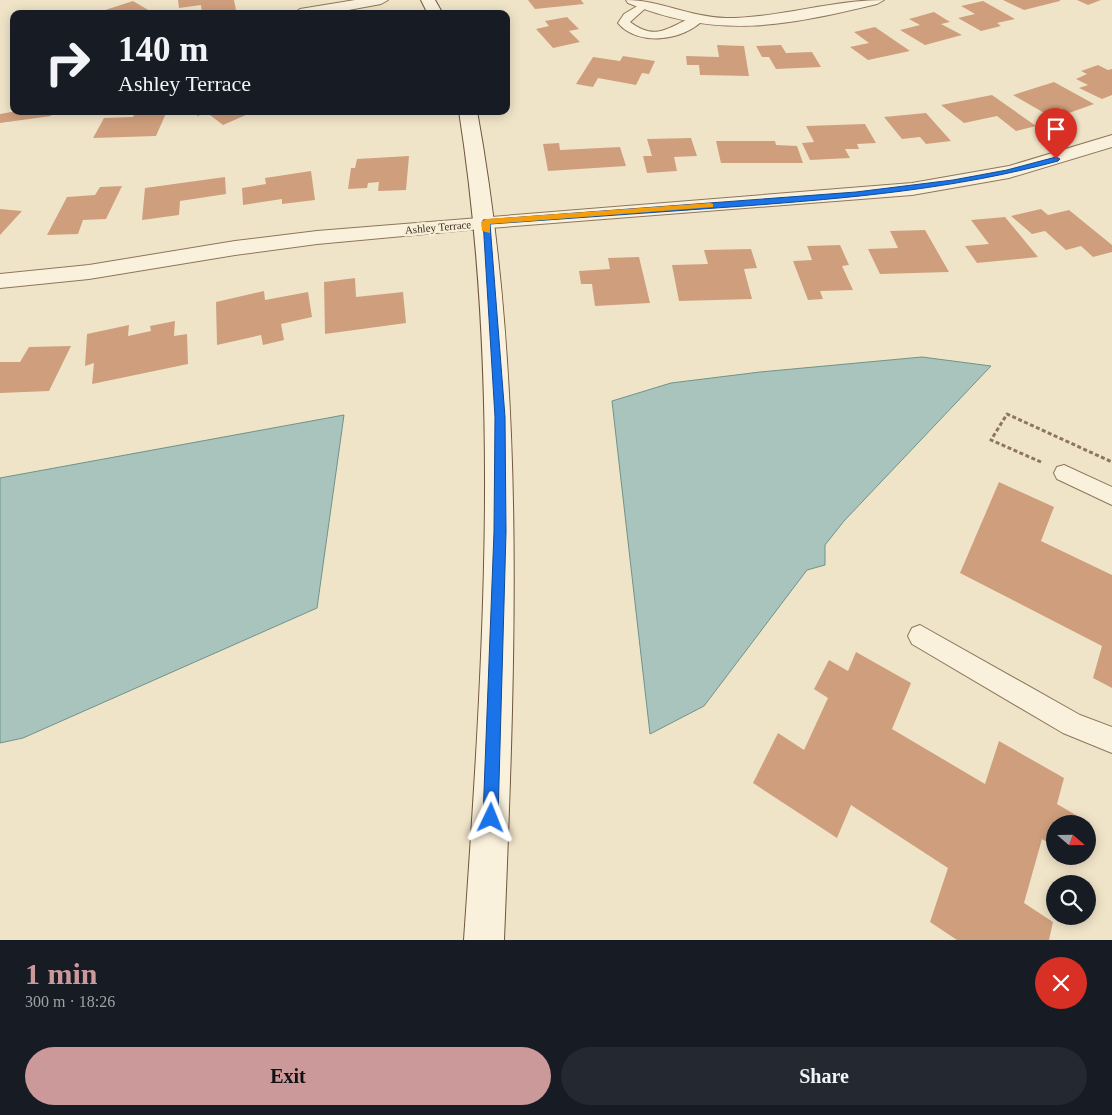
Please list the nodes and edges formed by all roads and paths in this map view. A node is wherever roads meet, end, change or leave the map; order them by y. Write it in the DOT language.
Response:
graph roads {
  1 [pos="382,0"];
  2 [pos="877,0"];
  3 [pos="639,3"];
  4 [pos="323,10"];
  5 [pos="698,19"];
  6 [pos="469,115"];
  7 [pos="1112,140"];
  8 [pos="486,222"];
  9 [pos="0,281"];
  10 [pos="1112,462"];
  11 [pos="1064,473"];
  12 [pos="1112,496"];
  13 [pos="920,636"];
  14 [pos="1112,740"];
  15 [pos="484,940"];
  1 -- 4 [label="street"];
  2 -- 5 [label="street"];
  3 -- 5 [label="street"];
  3 -- 5 [label="lane"];
  6 -- 8 [label="street"];
  7 -- 8 [label="street, Ashley Terrace"];
  8 -- 9 [label="street, Ashley Terrace"];
  8 -- 15 [label="street"];
  10 -- 11 [label="path"];
  11 -- 12 [label="lane"];
  13 -- 14 [label="lane"];
}
